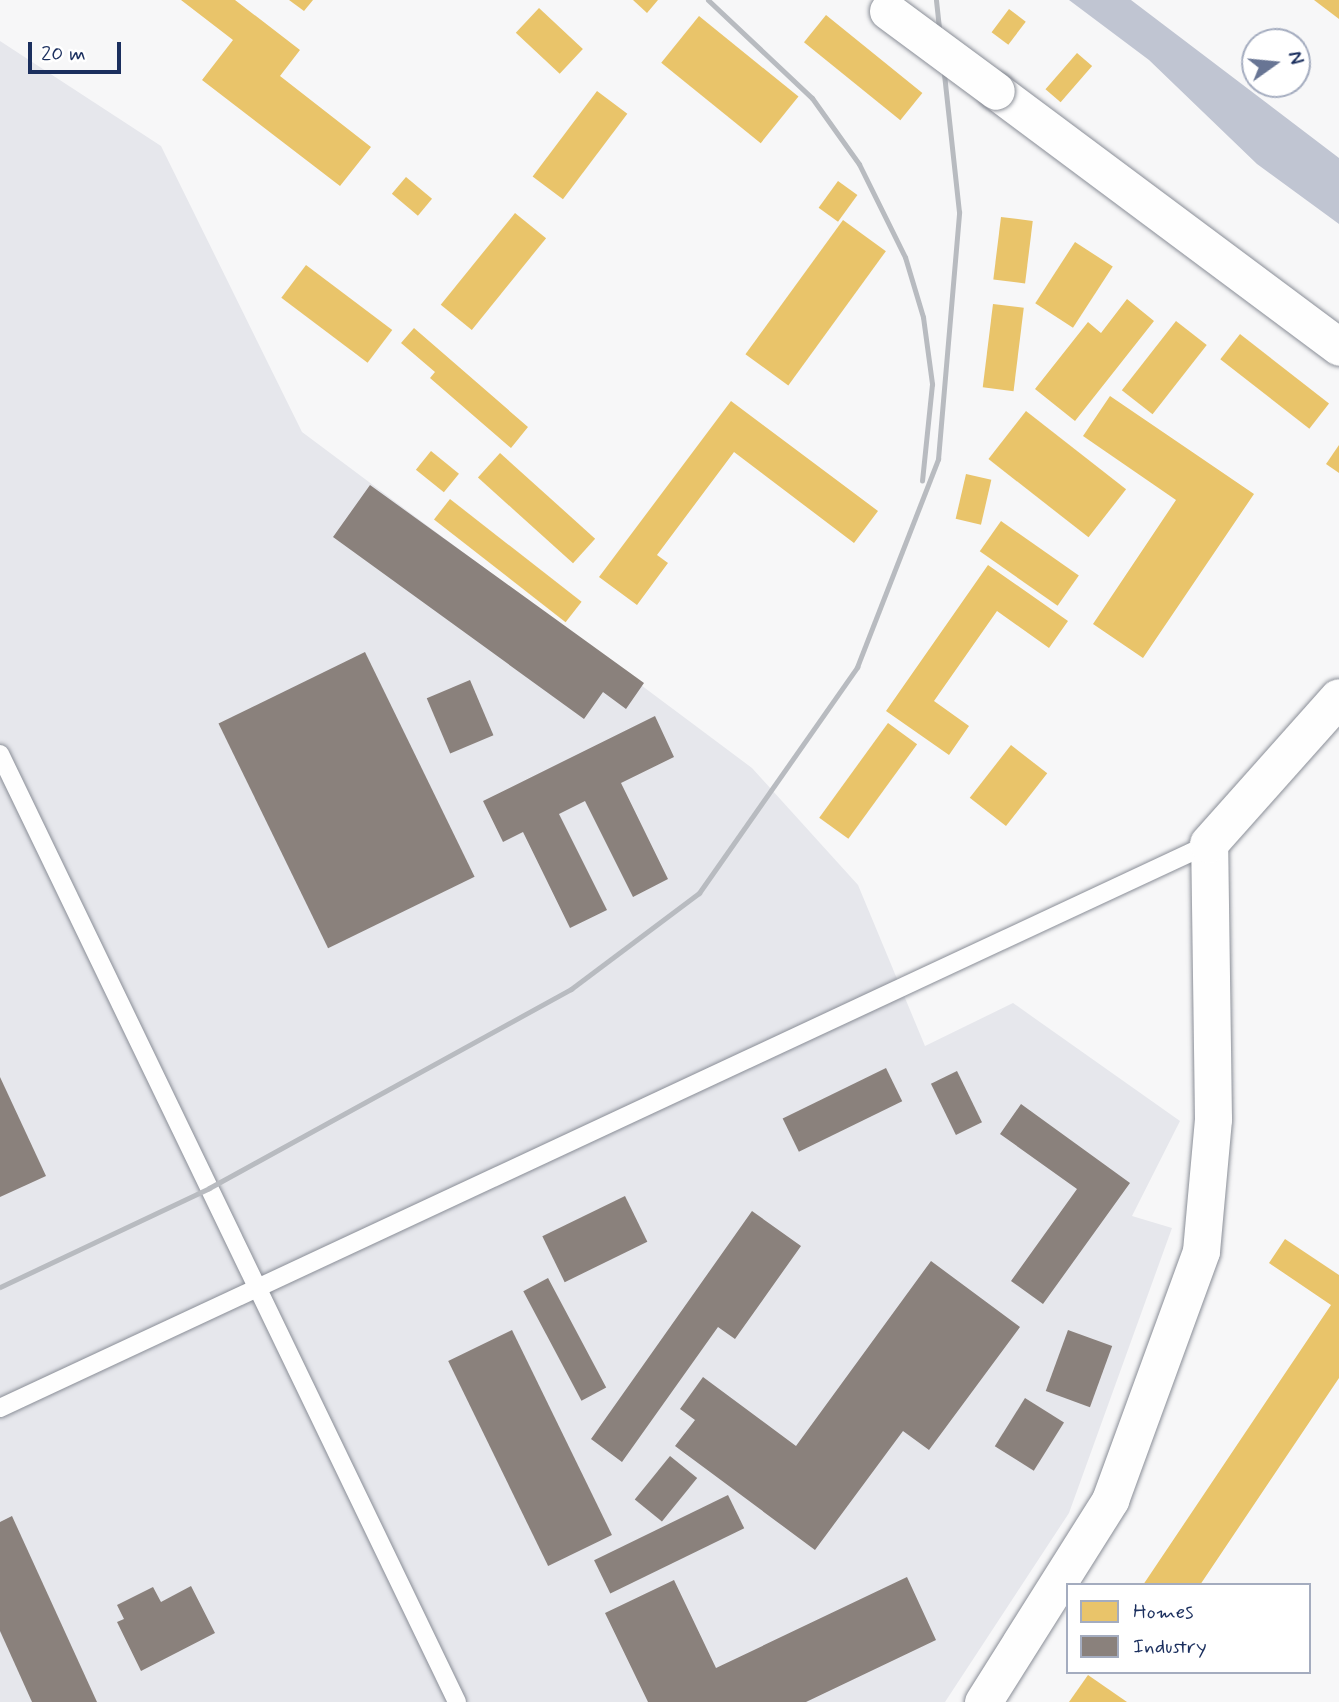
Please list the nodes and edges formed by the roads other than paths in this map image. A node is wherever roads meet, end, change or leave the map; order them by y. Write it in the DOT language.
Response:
graph roads {
  1 [pos="880,6"];
  2 [pos="1339,347"];
  3 [pos="1339,698"];
  4 [pos="0,754"];
  5 [pos="1209,844"];
  6 [pos="257,1287"];
  7 [pos="0,1408"];
  8 [pos="457,1702"];
  9 [pos="983,1702"];
  1 -- 2 [label="street, bridge"];
  3 -- 5 [label="street"];
  4 -- 6 [label="lane"];
  5 -- 6 [label="lane"];
  5 -- 9 [label="street"];
  6 -- 7 [label="lane"];
  6 -- 8 [label="lane"];
}
